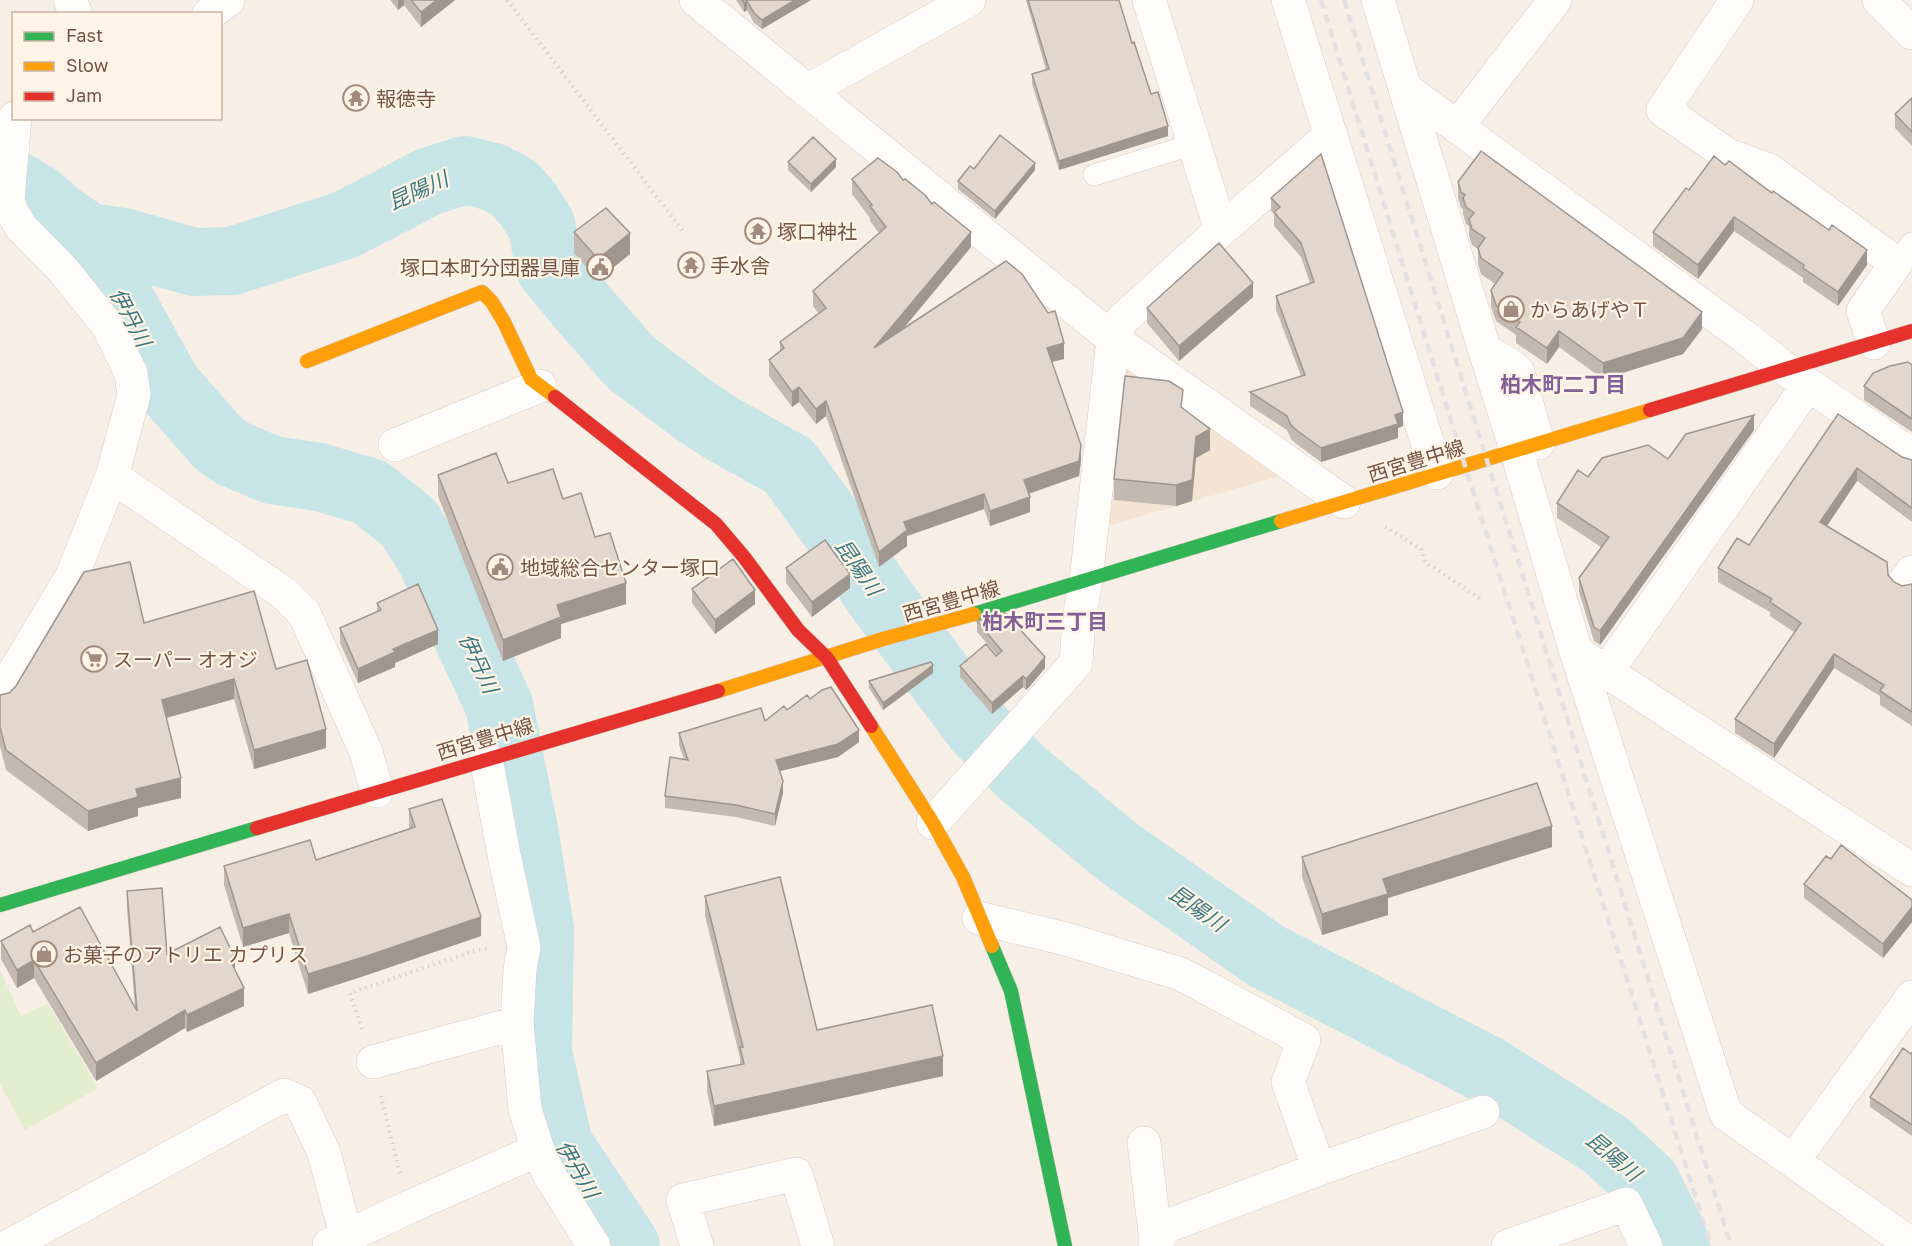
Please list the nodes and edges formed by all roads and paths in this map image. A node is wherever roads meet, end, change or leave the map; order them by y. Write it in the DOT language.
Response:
graph roads {
  1 [pos="228,0"];
  2 [pos="507,0"];
  3 [pos="696,0"];
  4 [pos="969,0"];
  5 [pos="1149,0"];
  6 [pos="1288,0"];
  7 [pos="1378,0"];
  8 [pos="1555,0"];
  9 [pos="1737,0"];
  10 [pos="1879,0"];
  11 [pos="212,12"];
  12 [pos="1912,33"];
  13 [pos="1407,90"];
  14 [pos="807,91"];
  15 [pos="1457,127"];
  16 [pos="15,131"];
  17 [pos="1331,135"];
  18 [pos="1194,144"];
  19 [pos="1094,175"];
  20 [pos="1221,230"];
  21 [pos="684,234"];
  22 [pos="1904,253"];
  23 [pos="1912,331"];
  24 [pos="1113,339"];
  25 [pos="1874,342"];
  26 [pos="307,361"];
  27 [pos="1797,377"];
  28 [pos="540,386"];
  29 [pos="395,445"];
  30 [pos="1527,446"];
  31 [pos="1912,455"];
  32 [pos="1437,473"];
  33 [pos="112,476"];
  34 [pos="1344,502"];
  35 [pos="1086,579"];
  36 [pos="1481,599"];
  37 [pos="1576,652"];
  38 [pos="827,658"];
  39 [pos="1607,671"];
  40 [pos="3,683"];
  41 [pos="491,756"];
  42 [pos="377,791"];
  43 [pos="933,823"];
  44 [pos="1912,870"];
  45 [pos="0,905"];
  46 [pos="979,918"];
  47 [pos="524,946"];
  48 [pos="1912,997"];
  49 [pos="518,1023"];
  50 [pos="373,1062"];
  51 [pos="1483,1112"];
  52 [pos="1144,1143"];
  53 [pos="538,1150"];
  54 [pos="1793,1161"];
  55 [pos="1319,1169"];
  56 [pos="409,1207"];
  57 [pos="341,1243"];
  58 [pos="1156,1243"];
  59 [pos="1912,1245"];
  60 [pos="9,1246"];
  61 [pos="594,1246"];
  62 [pos="698,1246"];
  63 [pos="818,1246"];
  64 [pos="1065,1246"];
  65 [pos="1508,1246"];
  66 [pos="1646,1246"];
  1 -- 11 [label="street"];
  2 -- 21 [label="path"];
  3 -- 14 [label="street"];
  4 -- 14 [label="street"];
  5 -- 18 [label="street"];
  6 -- 17 [label="street"];
  7 -- 13 [label="street"];
  8 -- 15 [label="street"];
  9 -- 22 [label="street"];
  10 -- 12 [label="street"];
  13 -- 15 [label="street"];
  13 -- 30 [label="street"];
  14 -- 24 [label="street"];
  15 -- 27 [label="street"];
  16 -- 33 [label="street"];
  17 -- 20 [label="street"];
  17 -- 32 [label="street"];
  18 -- 19 [label="lane"];
  18 -- 20 [label="street"];
  20 -- 24 [label="street"];
  22 -- 25 [label="street"];
  23 -- 25 [label="main road, 西宮豊中線"];
  24 -- 34 [label="street"];
  24 -- 35 [label="street"];
  25 -- 27 [label="main road, 西宮豊中線"];
  26 -- 28 [label="main road"];
  27 -- 30 [label="main road, 西宮豊中線"];
  27 -- 31 [label="street"];
  27 -- 39 [label="street"];
  28 -- 29 [label="street"];
  28 -- 38 [label="main road"];
  30 -- 32 [label="main road, 西宮豊中線"];
  30 -- 37 [label="street"];
  32 -- 34 [label="main road, 西宮豊中線"];
  33 -- 40 [label="street"];
  33 -- 42 [label="street"];
  34 -- 35 [label="main road, 西宮豊中線"];
  34 -- 36 [label="path"];
  35 -- 38 [label="main road, 西宮豊中線"];
  35 -- 43 [label="street"];
  37 -- 39 [label="street"];
  37 -- 54 [label="street"];
  38 -- 41 [label="main road, 西宮豊中線"];
  38 -- 43 [label="main road"];
  39 -- 44 [label="street"];
  41 -- 42 [label="main road, 西宮豊中線"];
  41 -- 47 [label="street"];
  42 -- 45 [label="main road, 西宮豊中線"];
  43 -- 46 [label="main road"];
  46 -- 55 [label="street"];
  46 -- 64 [label="main road"];
  47 -- 49 [label="street"];
  47 -- 50 [label="path"];
  48 -- 54 [label="street"];
  49 -- 50 [label="street"];
  49 -- 53 [label="street"];
  50 -- 56 [label="path"];
  51 -- 55 [label="street"];
  52 -- 58 [label="street"];
  53 -- 56 [label="street"];
  53 -- 61 [label="street"];
  54 -- 59 [label="street"];
  55 -- 58 [label="street"];
  56 -- 57 [label="street"];
  57 -- 60 [label="street"];
  62 -- 63 [label="street"];
  65 -- 66 [label="street"];
}
